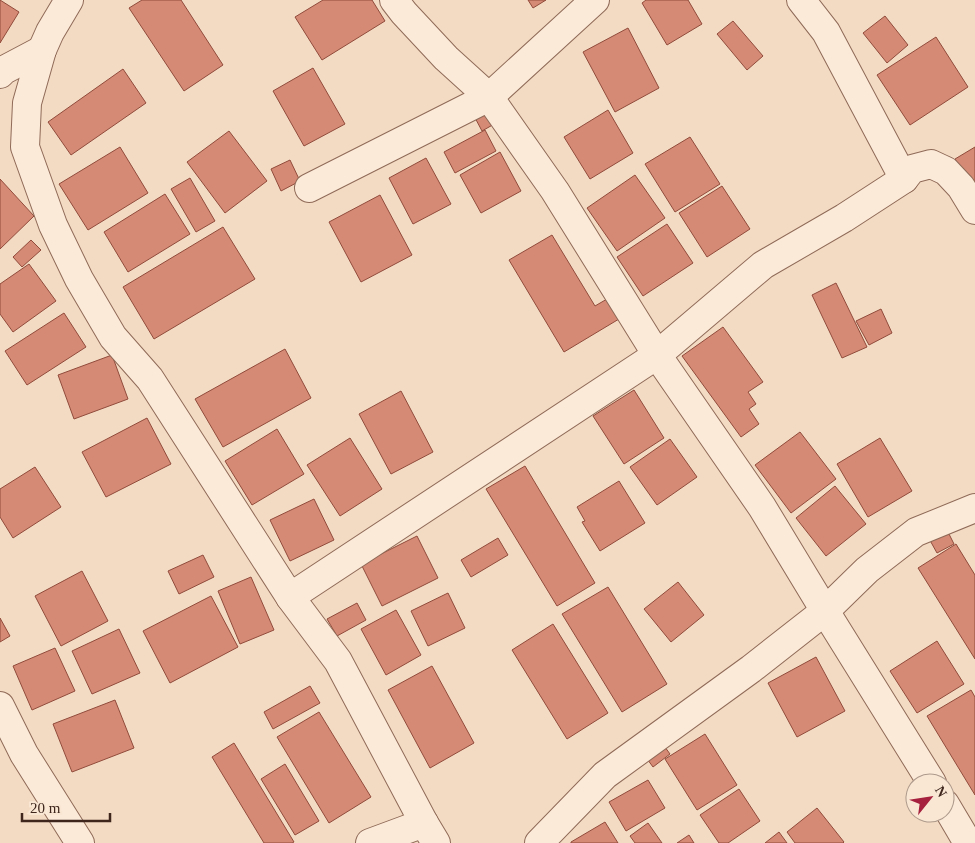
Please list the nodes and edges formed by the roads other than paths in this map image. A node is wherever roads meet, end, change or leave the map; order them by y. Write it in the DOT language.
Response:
graph roads {
  1 [pos="69,0"];
  2 [pos="394,0"];
  3 [pos="596,0"];
  4 [pos="801,0"];
  5 [pos="42,50"];
  6 [pos="0,74"];
  7 [pos="489,97"];
  8 [pos="904,179"];
  9 [pos="309,188"];
  10 [pos="975,210"];
  11 [pos="656,355"];
  12 [pos="975,508"];
  13 [pos="290,597"];
  14 [pos="825,611"];
  15 [pos="0,706"];
  16 [pos="926,773"];
  17 [pos="955,821"];
  18 [pos="430,833"];
  19 [pos="80,843"];
  20 [pos="370,843"];
  21 [pos="539,843"];
  22 [pos="968,843"];
  1 -- 5 [label="street"];
  2 -- 7 [label="street"];
  3 -- 7 [label="street"];
  4 -- 8 [label="street"];
  5 -- 6 [label="street"];
  5 -- 13 [label="street"];
  7 -- 9 [label="street"];
  7 -- 11 [label="street"];
  8 -- 10 [label="street"];
  8 -- 11 [label="street"];
  11 -- 13 [label="street"];
  11 -- 14 [label="street"];
  12 -- 14 [label="street"];
  13 -- 18 [label="street"];
  14 -- 16 [label="street"];
  14 -- 21 [label="street"];
  15 -- 19 [label="street"];
  17 -- 22 [label="street"];
  18 -- 20 [label="street"];
}
